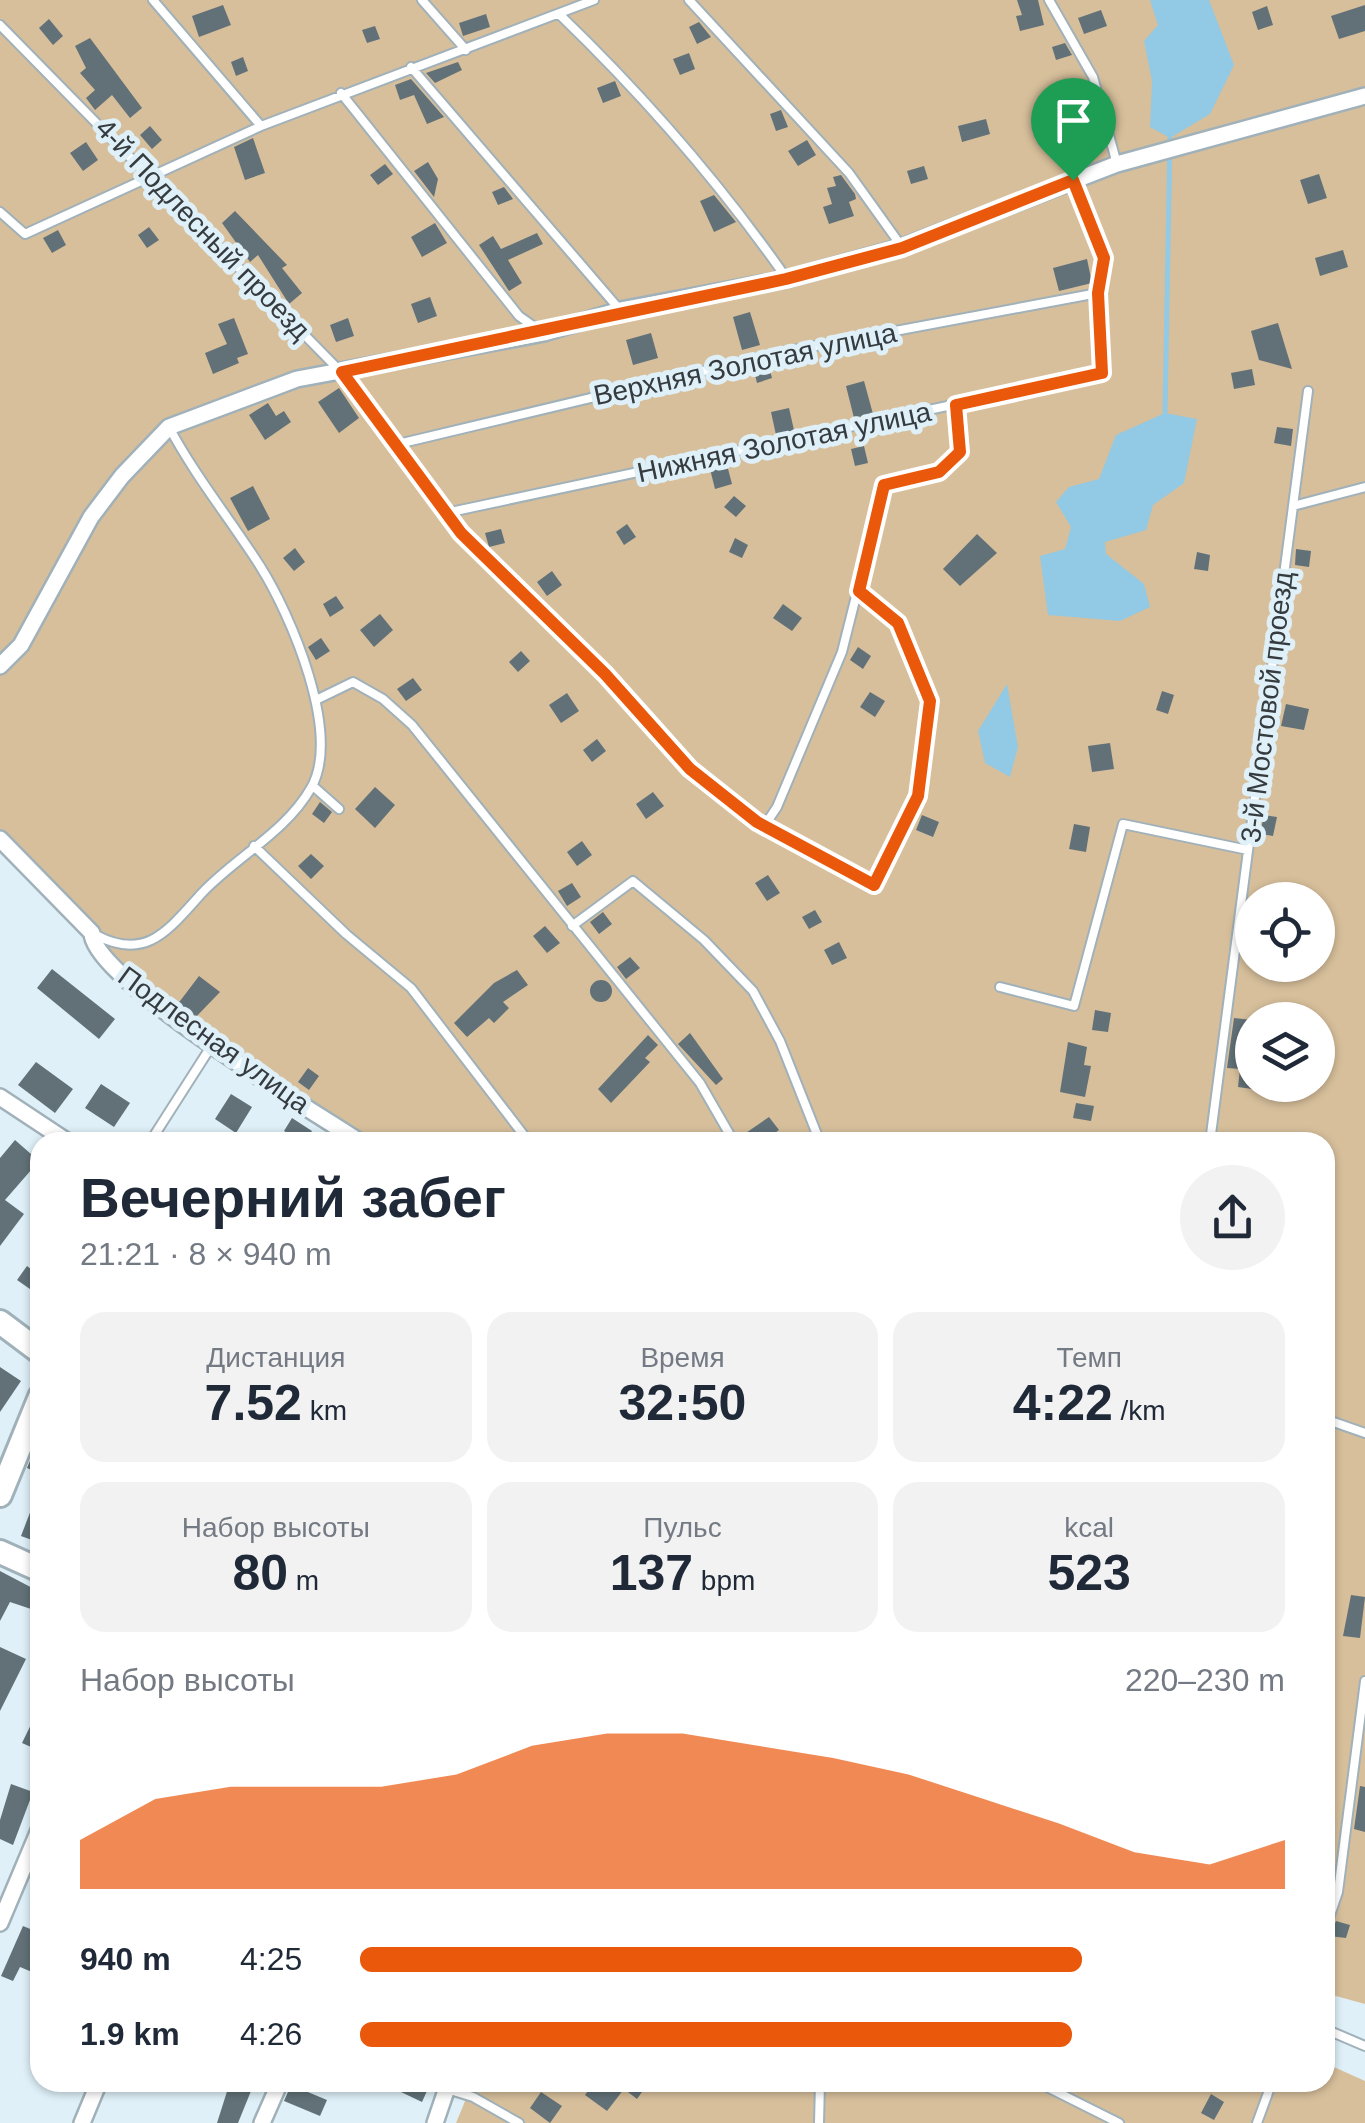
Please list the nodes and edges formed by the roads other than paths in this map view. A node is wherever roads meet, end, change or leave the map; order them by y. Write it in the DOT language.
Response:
graph roads {
  1 [pos="154,0"];
  2 [pos="422,0"];
  3 [pos="594,0"];
  4 [pos="689,0"];
  5 [pos="1049,0"];
  6 [pos="559,14"];
  7 [pos="0,26"];
  8 [pos="466,50"];
  9 [pos="411,67"];
  10 [pos="341,94"];
  11 [pos="1365,96"];
  12 [pos="261,126"];
  13 [pos="1117,164"];
  14 [pos="152,175"];
  15 [pos="1073,180"];
  16 [pos="0,212"];
  17 [pos="902,248"];
  18 [pos="786,279"];
  19 [pos="1098,293"];
  20 [pos="620,310"];
  21 [pos="544,333"];
  22 [pos="342,372"];
  23 [pos="1308,391"];
  24 [pos="956,405"];
  25 [pos="169,427"];
  26 [pos="394,444"];
  27 [pos="1365,487"];
  28 [pos="1293,506"];
  29 [pos="446,513"];
  30 [pos="859,591"];
  31 [pos="0,666"];
  32 [pos="316,700"];
  33 [pos="313,786"];
  34 [pos="340,809"];
  35 [pos="757,822"];
  36 [pos="0,839"];
  37 [pos="254,846"];
  38 [pos="1248,850"];
  39 [pos="572,926"];
  40 [pos="92,932"];
  41 [pos="1000,987"];
  42 [pos="213,1044"];
  43 [pos="0,1096"];
  44 [pos="53,1132"];
  45 [pos="156,1132"];
  46 [pos="345,1132"];
  47 [pos="521,1132"];
  48 [pos="731,1132"];
  49 [pos="816,1132"];
  50 [pos="1211,1132"];
  51 [pos="0,1322"];
  52 [pos="30,1344"];
  53 [pos="30,1421"];
  54 [pos="1335,1422"];
  55 [pos="1365,1432"];
  56 [pos="0,1495"];
  57 [pos="0,1552"];
  58 [pos="30,1566"];
  59 [pos="1365,1681"];
  60 [pos="30,1852"];
  61 [pos="1335,1901"];
  62 [pos="0,1923"];
  63 [pos="1335,2033"];
  64 [pos="1365,2046"];
  65 [pos="95,2092"];
  66 [pos="276,2092"];
  67 [pos="446,2092"];
  68 [pos="462,2092"];
  69 [pos="820,2092"];
  70 [pos="1057,2092"];
  71 [pos="1269,2092"];
  72 [pos="82,2123"];
  73 [pos="262,2123"];
  74 [pos="435,2123"];
  75 [pos="518,2123"];
  76 [pos="819,2123"];
  77 [pos="1119,2123"];
  78 [pos="1258,2123"];
  1 -- 12 [label="lane"];
  2 -- 8 [label="lane"];
  3 -- 6 [label="lane"];
  4 -- 17 [label="lane"];
  5 -- 13 [label="lane"];
  6 -- 8 [label="lane"];
  6 -- 18 [label="lane"];
  7 -- 14 [label="lane, 4-й Подлесный проезд"];
  8 -- 9 [label="lane"];
  9 -- 10 [label="lane"];
  9 -- 20 [label="lane"];
  10 -- 12 [label="lane"];
  10 -- 21 [label="lane"];
  11 -- 13 [label="street"];
  12 -- 14 [label="lane"];
  13 -- 15 [label="street"];
  14 -- 16 [label="lane"];
  14 -- 22 [label="lane, 4-й Подлесный проезд"];
  15 -- 17 [label="street"];
  15 -- 19 [label="lane, Нижняя Золотая улица"];
  17 -- 18 [label="street"];
  18 -- 20 [label="street"];
  19 -- 24 [label="lane, Нижняя Золотая улица"];
  19 -- 26 [label="lane, Верхняя Золотая улица"];
  20 -- 21 [label="street"];
  21 -- 22 [label="street"];
  22 -- 25 [label="street"];
  22 -- 26 [label="lane, 4-й Подлесный проезд"];
  23 -- 28 [label="lane, 3-й Мостовой проезд"];
  24 -- 29 [label="lane, Нижняя Золотая улица"];
  24 -- 30 [label="lane"];
  25 -- 31 [label="street"];
  25 -- 32 [label="lane"];
  26 -- 29 [label="lane, 4-й Подлесный проезд"];
  27 -- 28 [label="lane"];
  28 -- 38 [label="lane, 3-й Мостовой проезд"];
  29 -- 35 [label="lane, 4-й Подлесный проезд"];
  30 -- 35 [label="lane"];
  30 -- 35 [label="lane, 4-й Подлесный проезд"];
  32 -- 33 [label="lane"];
  32 -- 39 [label="lane"];
  33 -- 34 [label="lane"];
  33 -- 37 [label="lane"];
  36 -- 40 [label="street, Подлесная улица"];
  37 -- 40 [label="lane"];
  37 -- 47 [label="lane"];
  38 -- 41 [label="lane"];
  38 -- 50 [label="lane, 3-й Мостовой проезд"];
  39 -- 48 [label="lane"];
  39 -- 49 [label="lane"];
  40 -- 42 [label="street, Подлесная улица"];
  42 -- 45 [label="lane"];
  42 -- 46 [label="street, Подлесная улица"];
  43 -- 44 [label="street"];
  51 -- 52 [label="street"];
  53 -- 56 [label="street"];
  54 -- 55 [label="lane"];
  57 -- 58 [label="street"];
  59 -- 61 [label="lane"];
  60 -- 62 [label="street"];
  63 -- 64 [label="lane"];
  65 -- 72 [label="street"];
  66 -- 73 [label="street"];
  67 -- 74 [label="street"];
  68 -- 75 [label="lane"];
  69 -- 76 [label="lane"];
  70 -- 77 [label="lane"];
  71 -- 78 [label="lane"];
}
